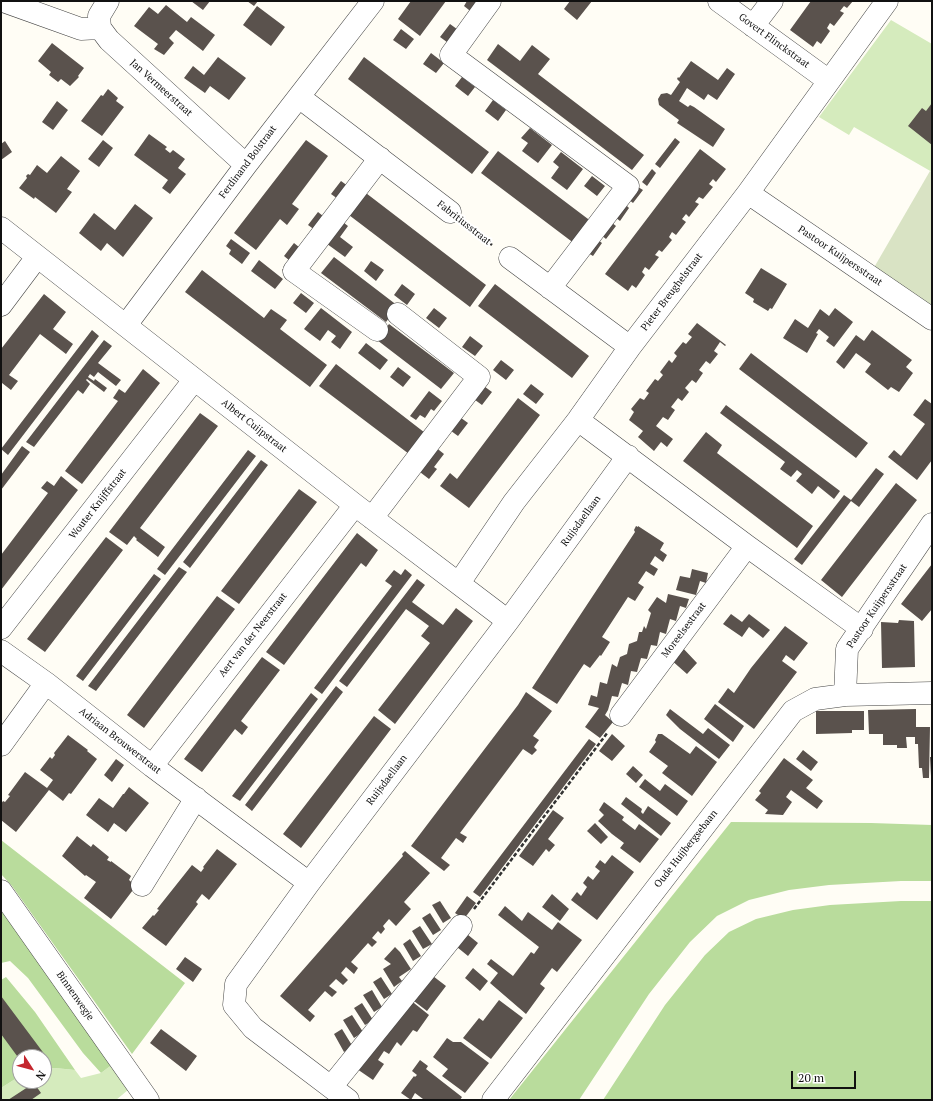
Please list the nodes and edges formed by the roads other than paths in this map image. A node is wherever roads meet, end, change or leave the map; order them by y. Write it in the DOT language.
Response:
graph roads {
  1 [pos="3,1"];
  2 [pos="108,1"];
  3 [pos="373,1"];
  4 [pos="490,1"];
  5 [pos="719,1"];
  6 [pos="772,1"];
  7 [pos="887,1"];
  8 [pos="753,26"];
  9 [pos="100,28"];
  10 [pos="829,81"];
  11 [pos="299,97"];
  12 [pos="380,158"];
  13 [pos="246,165"];
  14 [pos="748,193"];
  15 [pos="450,212"];
  16 [pos="1,228"];
  17 [pos="37,257"];
  18 [pos="510,258"];
  19 [pos="550,288"];
  20 [pos="1,305"];
  21 [pos="398,314"];
  22 [pos="932,319"];
  23 [pos="126,325"];
  24 [pos="377,330"];
  25 [pos="630,347"];
  26 [pos="194,380"];
  27 [pos="578,420"];
  28 [pos="628,456"];
  29 [pos="355,505"];
  30 [pos="372,518"];
  31 [pos="932,524"];
  32 [pos="747,546"];
  33 [pos="460,583"];
  34 [pos="508,622"];
  35 [pos="1,628"];
  36 [pos="862,629"];
  37 [pos="1,651"];
  38 [pos="46,684"];
  39 [pos="932,693"];
  40 [pos="845,695"];
  41 [pos="621,715"];
  42 [pos="1,745"];
  43 [pos="152,766"];
  44 [pos="196,798"];
  45 [pos="309,883"];
  46 [pos="142,885"];
  47 [pos="1,892"];
  48 [pos="461,926"];
  49 [pos="339,1094"];
  50 [pos="148,1100"];
  51 [pos="493,1100"];
  1 -- 9 [label="street"];
  2 -- 9 [label="street"];
  3 -- 11 [label="street, Ferdinand Bolstraat"];
  4 -- 19 [label="street"];
  5 -- 8 [label="street, Govert Flinckstraat"];
  6 -- 8 [label="street"];
  7 -- 10 [label="street, Pieter Breughelstraat"];
  8 -- 10 [label="street, Govert Flinckstraat"];
  9 -- 13 [label="street, Jan Vermeerstraat"];
  10 -- 14 [label="street, Pieter Breughelstraat"];
  11 -- 12 [label="street, Fabritiusstraat"];
  11 -- 13 [label="street, Ferdinand Bolstraat"];
  12 -- 15 [label="street, Fabritiusstraat"];
  12 -- 24 [label="street"];
  13 -- 23 [label="street, Ferdinand Bolstraat"];
  14 -- 22 [label="street, Pastoor Kuijpersstraat"];
  14 -- 25 [label="street, Pieter Breughelstraat"];
  16 -- 17 [label="street, Albert Cuijpstraat"];
  17 -- 20 [label="street"];
  17 -- 23 [label="street, Albert Cuijpstraat"];
  18 -- 19 [label="street"];
  19 -- 25 [label="street"];
  21 -- 30 [label="street"];
  23 -- 26 [label="street, Albert Cuijpstraat"];
  25 -- 27 [label="street, Pieter Breughelstraat"];
  26 -- 29 [label="street, Albert Cuijpstraat"];
  26 -- 35 [label="street, Wouter Knijffstraat"];
  27 -- 28 [label="street"];
  27 -- 33 [label="street, Pieter Breughelstraat"];
  28 -- 32 [label="street"];
  28 -- 34 [label="street, Ruijsdaellaan"];
  29 -- 30 [label="street, Albert Cuijpstraat"];
  29 -- 43 [label="street, Aert van der Neerstraat"];
  30 -- 33 [label="street, Albert Cuijpstraat"];
  31 -- 36 [label="street, Pastoor Kuijpersstraat"];
  32 -- 36 [label="street"];
  32 -- 41 [label="street, Moreelsestraat"];
  33 -- 34 [label="street, Albert Cuijpstraat"];
  34 -- 45 [label="street, Ruijsdaellaan"];
  36 -- 40 [label="street, Pastoor Kuijpersstraat"];
  37 -- 38 [label="street, Adriaan Brouwerstraat"];
  38 -- 42 [label="street"];
  38 -- 43 [label="street, Adriaan Brouwerstraat"];
  39 -- 40 [label="street, Oude Huijbergsebaan"];
  40 -- 51 [label="street, Oude Huijbergsebaan"];
  43 -- 44 [label="street, Adriaan Brouwerstraat"];
  44 -- 45 [label="street, Adriaan Brouwerstraat"];
  44 -- 46 [label="street"];
  45 -- 49 [label="street, Ruijsdaellaan"];
  47 -- 50 [label="street, Binnenwegje"];
  48 -- 49 [label="street, Ruijsdaellaan"];
}
